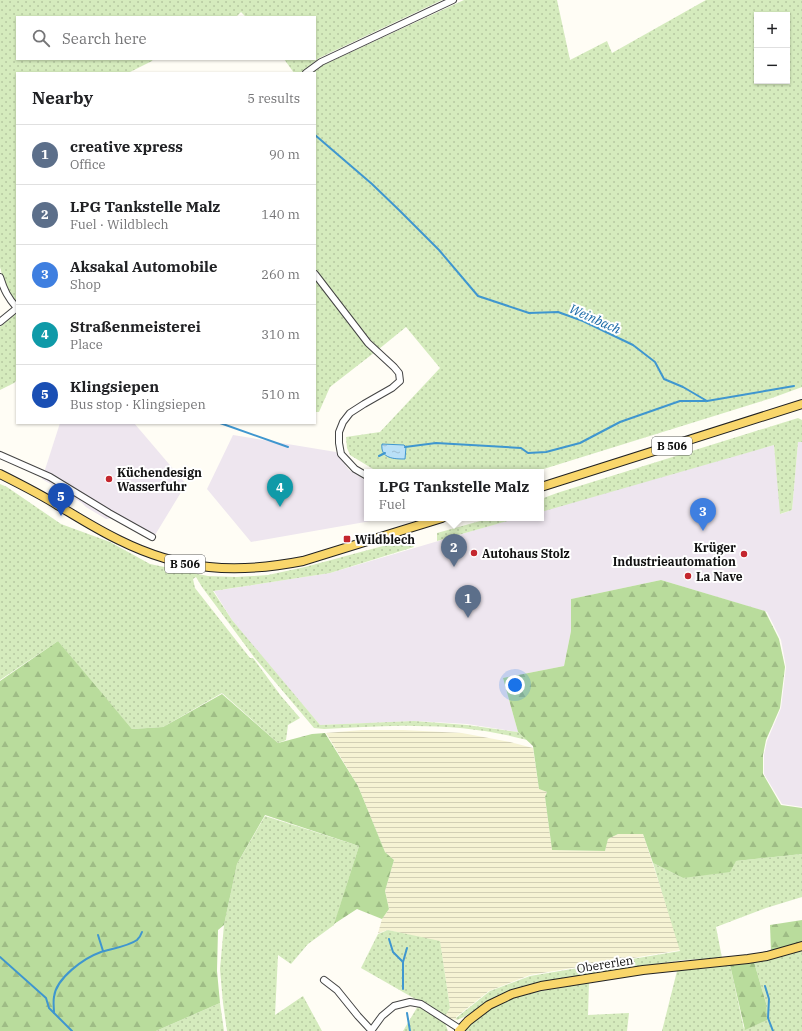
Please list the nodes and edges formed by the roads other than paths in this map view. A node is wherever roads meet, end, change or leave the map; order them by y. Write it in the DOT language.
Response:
graph roads {
  1 [pos="453,0"];
  2 [pos="307,72"];
  3 [pos="316,275"];
  4 [pos="0,277"];
  5 [pos="16,307"];
  6 [pos="16,309"];
  7 [pos="0,322"];
  8 [pos="802,404"];
  9 [pos="0,455"];
  10 [pos="0,474"];
  11 [pos="364,474"];
  12 [pos="544,486"];
  13 [pos="420,521"];
  14 [pos="152,537"];
  15 [pos="802,946"];
  16 [pos="324,980"];
  17 [pos="459,1030"];
  18 [pos="371,1031"];
  1 -- 2 [label="street"];
  3 -- 11 [label="street"];
  4 -- 5 [label="street"];
  6 -- 7 [label="street"];
  8 -- 12 [label="main road, B 506"];
  9 -- 14 [label="street"];
  10 -- 13 [label="main road, B 506"];
  15 -- 17 [label="main road, Obererlen"];
  16 -- 18 [label="street"];
  17 -- 18 [label="street"];
}
